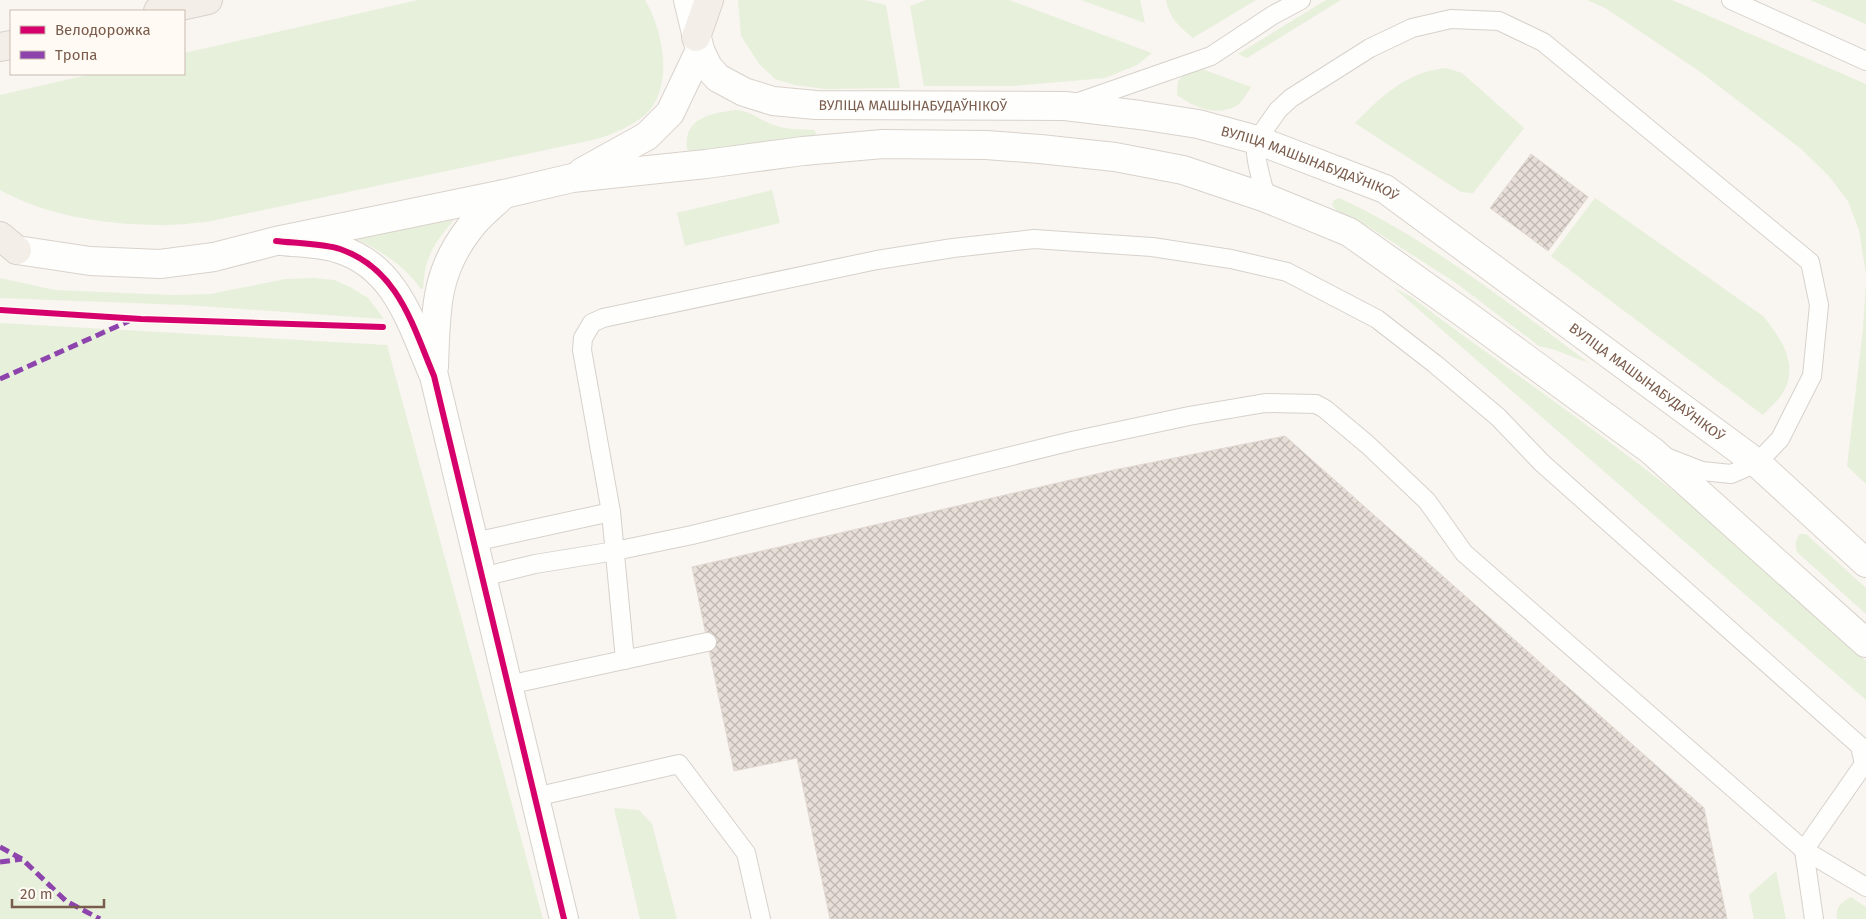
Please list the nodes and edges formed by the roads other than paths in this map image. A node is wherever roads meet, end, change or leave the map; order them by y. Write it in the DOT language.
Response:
graph roads {
  1 [pos="208,0"];
  2 [pos="688,0"];
  3 [pos="709,0"];
  4 [pos="1301,0"];
  5 [pos="1731,0"];
  6 [pos="163,10"];
  7 [pos="698,44"];
  8 [pos="1866,61"];
  9 [pos="1065,106"];
  10 [pos="1257,140"];
  11 [pos="572,178"];
  12 [pos="504,194"];
  13 [pos="1266,198"];
  14 [pos="276,240"];
  15 [pos="6,244"];
  16 [pos="434,376"];
  17 [pos="1652,451"];
  18 [pos="1757,463"];
  19 [pos="611,512"];
  20 [pos="474,542"];
  21 [pos="615,551"];
  22 [pos="1866,563"];
  23 [pos="482,576"];
  24 [pos="707,642"];
  25 [pos="1866,643"];
  26 [pos="624,660"];
  27 [pos="508,686"];
  28 [pos="535,797"];
  29 [pos="1804,850"];
  30 [pos="1866,887"];
  31 [pos="564,919"];
  32 [pos="761,919"];
  33 [pos="1814,919"];
  1 -- 6 [label="main road"];
  2 -- 7 [label="main road, ВУЛІЦА МАШЫНАБУДАЎНІКОЎ"];
  3 -- 7 [label="main road"];
  4 -- 9 [label="lane"];
  5 -- 8 [label="lane"];
  7 -- 9 [label="main road, ВУЛІЦА МАШЫНАБУДАЎНІКОЎ"];
  7 -- 11 [label="main road"];
  9 -- 10 [label="main road, ВУЛІЦА МАШЫНАБУДАЎНІКОЎ"];
  10 -- 13 [label="lane"];
  10 -- 18 [label="main road, ВУЛІЦА МАШЫНАБУДАЎНІКОЎ"];
  10 -- 18 [label="lane"];
  11 -- 12 [label="main road"];
  11 -- 13 [label="main road"];
  12 -- 14 [label="main road"];
  12 -- 16 [label="main road"];
  13 -- 17 [label="main road"];
  14 -- 15 [label="main road"];
  14 -- 16 [label="main road"];
  16 -- 20 [label="main road"];
  17 -- 18 [label="lane"];
  17 -- 25 [label="main road"];
  18 -- 22 [label="main road, ВУЛІЦА МАШЫНАБУДАЎНІКОЎ"];
  19 -- 20 [label="lane"];
  19 -- 21 [label="lane"];
  19 -- 29 [label="lane"];
  20 -- 23 [label="main road"];
  21 -- 23 [label="lane"];
  21 -- 26 [label="lane"];
  21 -- 29 [label="lane"];
  23 -- 27 [label="main road"];
  24 -- 26 [label="lane"];
  26 -- 27 [label="lane"];
  27 -- 28 [label="main road"];
  28 -- 31 [label="main road"];
  28 -- 32 [label="lane"];
  29 -- 30 [label="lane"];
  29 -- 33 [label="lane"];
}
